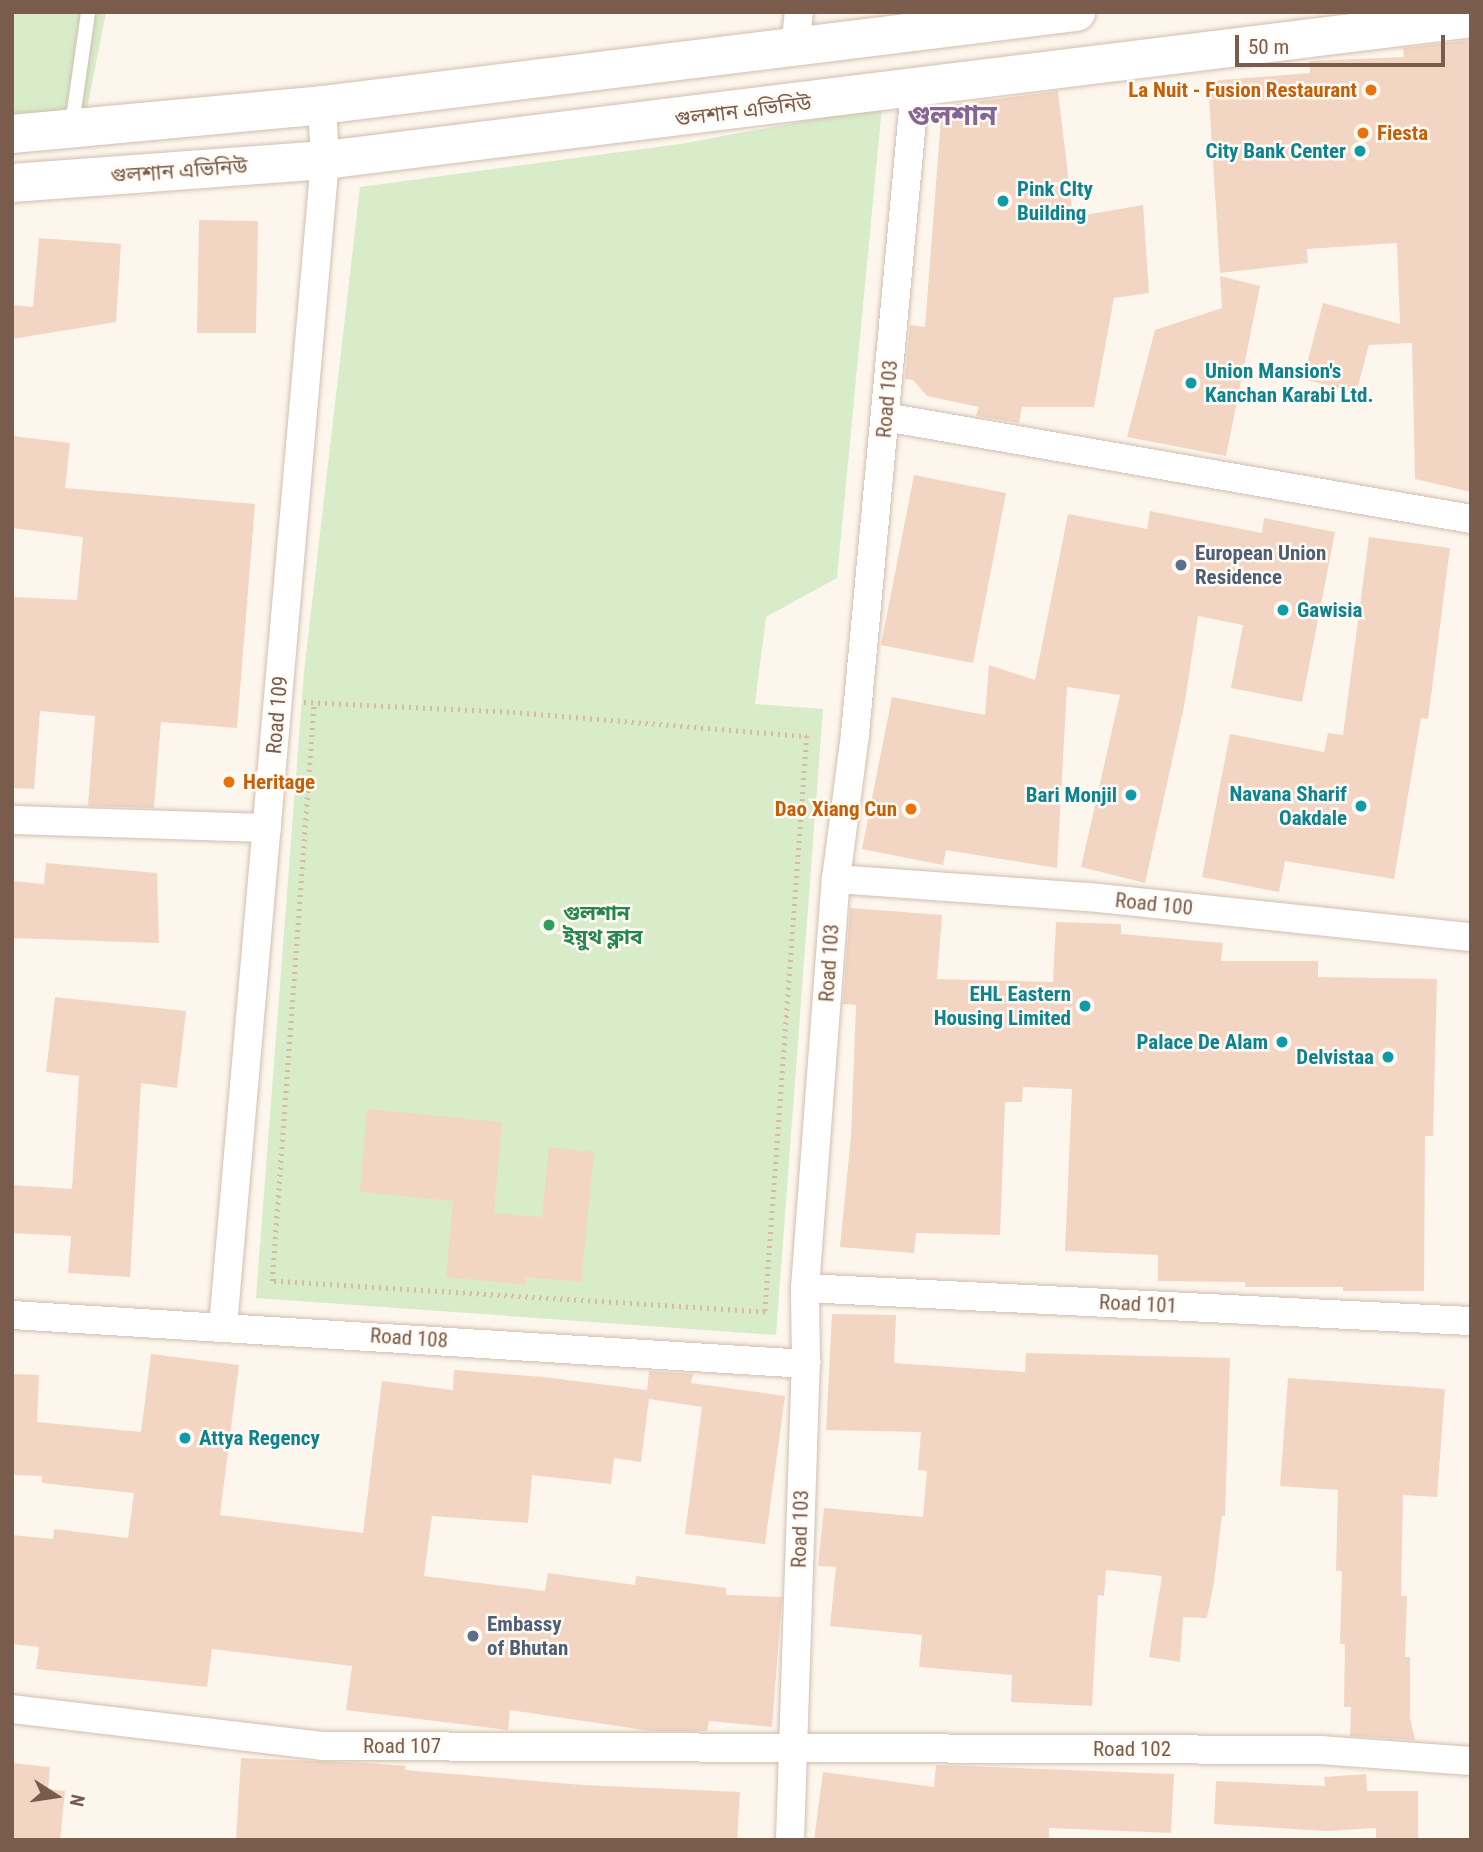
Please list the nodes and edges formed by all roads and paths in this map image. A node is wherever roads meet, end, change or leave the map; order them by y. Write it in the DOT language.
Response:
graph roads {
  1 [pos="88,12"];
  2 [pos="1076,12"];
  3 [pos="1471,19"];
  4 [pos="797,30"];
  5 [pos="915,89"];
  6 [pos="322,105"];
  7 [pos="71,127"];
  8 [pos="12,134"];
  9 [pos="325,160"];
  10 [pos="12,183"];
  11 [pos="885,417"];
  12 [pos="1471,519"];
  13 [pos="279,700"];
  14 [pos="314,702"];
  15 [pos="12,820"];
  16 [pos="267,828"];
  17 [pos="836,879"];
  18 [pos="1471,937"];
  19 [pos="805,1288"];
  20 [pos="12,1315"];
  21 [pos="1471,1321"];
  22 [pos="223,1326"];
  23 [pos="806,1364"];
  24 [pos="12,1709"];
  25 [pos="794,1748"];
  26 [pos="1471,1762"];
  27 [pos="790,1840"];
  1 -- 7 [label="lane"];
  2 -- 4 [label="main road"];
  3 -- 5 [label="main road, গুলশান এভিনিউ"];
  4 -- 6 [label="main road"];
  5 -- 9 [label="main road, গুলশান এভিনিউ"];
  5 -- 11 [label="street, Road 103"];
  6 -- 7 [label="main road"];
  6 -- 9 [label="street, Road 109"];
  7 -- 8 [label="main road"];
  9 -- 10 [label="main road, গুলশান এভিনিউ"];
  9 -- 13 [label="street, Road 109"];
  11 -- 12 [label="street"];
  11 -- 17 [label="street, Road 103"];
  13 -- 14 [label="path"];
  13 -- 16 [label="street, Road 109"];
  14 -- 14 [label="path"];
  15 -- 16 [label="street"];
  16 -- 22 [label="street, Road 109"];
  17 -- 18 [label="street, Road 100"];
  17 -- 19 [label="street, Road 103"];
  19 -- 21 [label="street, Road 101"];
  19 -- 23 [label="street, Road 103"];
  20 -- 22 [label="street, Road 108"];
  22 -- 23 [label="street, Road 108"];
  23 -- 25 [label="street, Road 103"];
  24 -- 25 [label="street, Road 107"];
  25 -- 26 [label="street, Road 102"];
  25 -- 27 [label="street, Road 103"];
}
